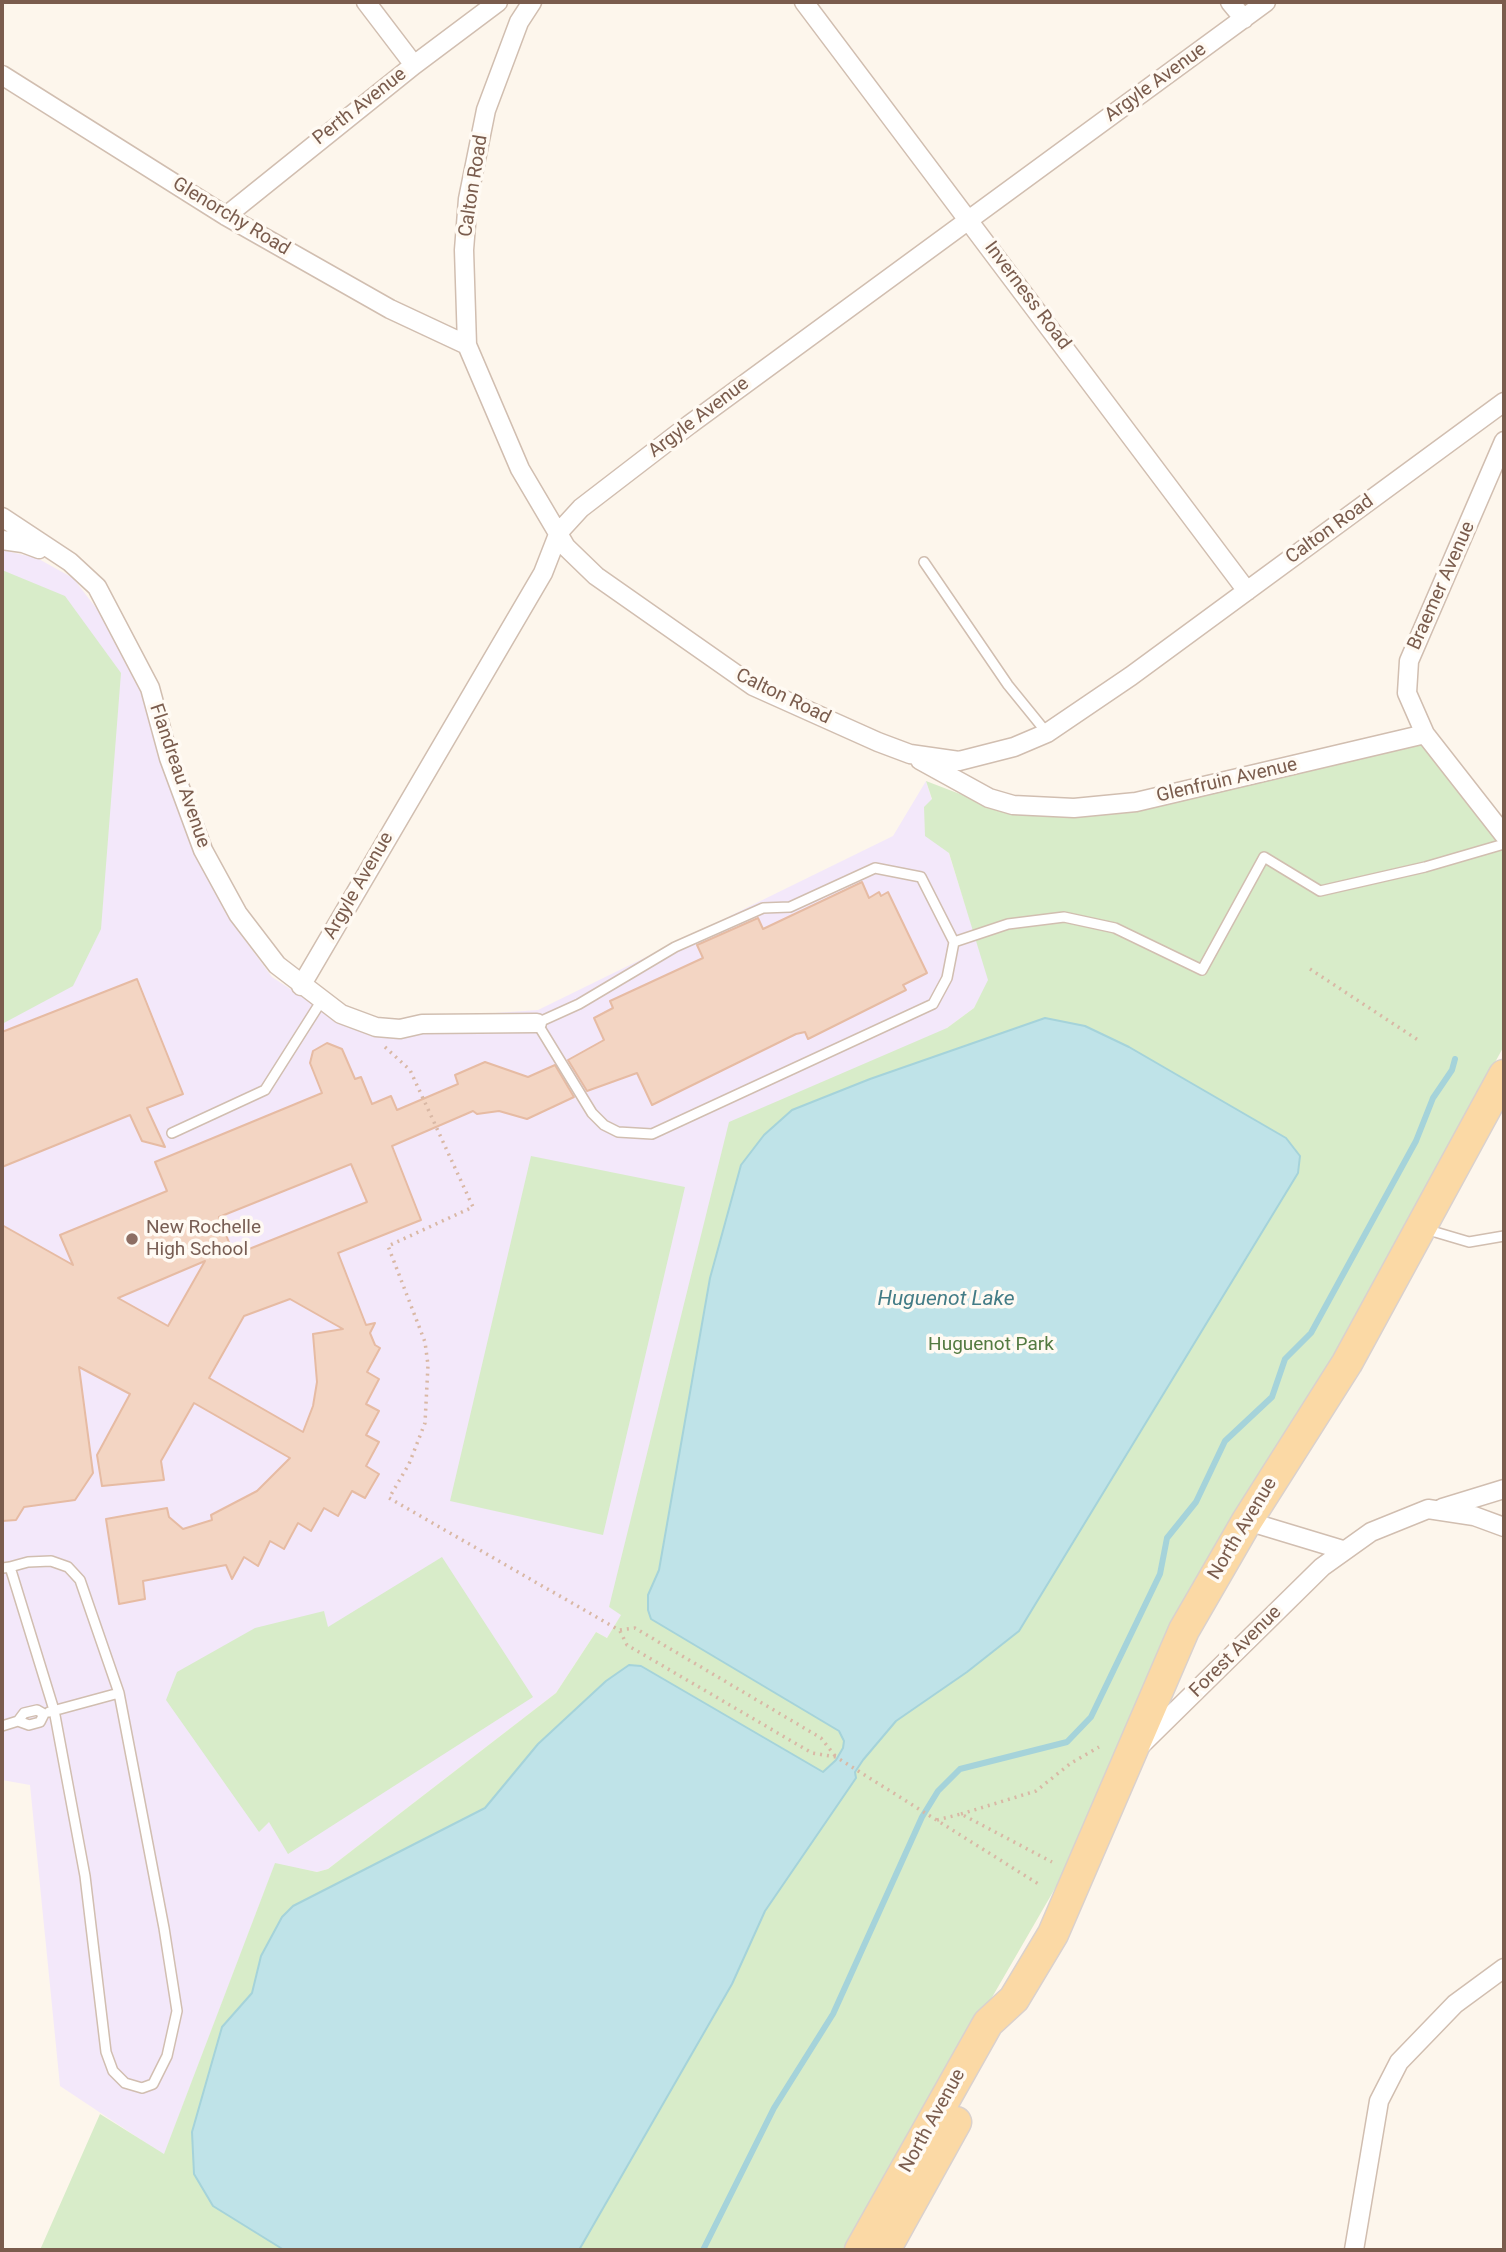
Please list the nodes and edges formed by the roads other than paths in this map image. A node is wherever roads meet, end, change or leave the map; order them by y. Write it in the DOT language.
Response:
graph roads {
  1 [pos="366,2"];
  2 [pos="498,2"];
  3 [pos="532,2"];
  4 [pos="804,2"];
  5 [pos="1230,2"];
  6 [pos="1266,2"];
  7 [pos="1244,19"];
  8 [pos="414,65"];
  9 [pos="2,75"];
  10 [pos="226,216"];
  11 [pos="970,220"];
  12 [pos="467,345"];
  13 [pos="1504,402"];
  14 [pos="1504,441"];
  15 [pos="2,517"];
  16 [pos="559,532"];
  17 [pos="2,540"];
  18 [pos="70,562"];
  19 [pos="924,562"];
  20 [pos="1247,592"];
  21 [pos="1046,733"];
  22 [pos="1425,734"];
  23 [pos="910,754"];
  24 [pos="1504,835"];
  25 [pos="1504,844"];
  26 [pos="954,942"];
  27 [pos="301,986"];
  28 [pos="322,1000"];
  29 [pos="537,1023"];
  30 [pos="1504,1075"];
  31 [pos="1496,1102"];
  32 [pos="172,1133"];
  33 [pos="1420,1228"];
  34 [pos="1504,1236"];
  35 [pos="1504,1489"];
  36 [pos="1428,1509"];
  37 [pos="1247,1521"];
  38 [pos="1504,1527"];
  39 [pos="1343,1550"];
  40 [pos="4,1568"];
  41 [pos="119,1693"];
  42 [pos="54,1710"];
  43 [pos="2,1726"];
  44 [pos="1131,1755"];
  45 [pos="1504,1968"];
  46 [pos="1014,1999"];
  47 [pos="860,2250"];
  48 [pos="885,2250"];
  49 [pos="1354,2250"];
  1 -- 8 [label="street"];
  2 -- 8 [label="street, Perth Avenue"];
  3 -- 12 [label="street, Calton Road"];
  4 -- 11 [label="street, Inverness Road"];
  5 -- 7 [label="street"];
  6 -- 7 [label="street, Argyle Avenue"];
  7 -- 11 [label="street, Argyle Avenue"];
  8 -- 10 [label="street, Perth Avenue"];
  9 -- 10 [label="street, Glenorchy Road"];
  10 -- 12 [label="street, Glenorchy Road"];
  11 -- 16 [label="street, Argyle Avenue"];
  11 -- 20 [label="street, Inverness Road"];
  12 -- 16 [label="street, Calton Road"];
  13 -- 20 [label="street, Calton Road"];
  14 -- 22 [label="street, Braemer Avenue"];
  15 -- 18 [label="street, Flandreau Avenue"];
  16 -- 23 [label="street, Calton Road"];
  16 -- 27 [label="street, Argyle Avenue"];
  17 -- 18 [label="street"];
  18 -- 27 [label="street, Flandreau Avenue"];
  19 -- 21 [label="lane"];
  20 -- 21 [label="street, Calton Road"];
  21 -- 23 [label="street, Calton Road"];
  22 -- 23 [label="street, Glenfruin Avenue"];
  22 -- 24 [label="street"];
  25 -- 26 [label="lane"];
  26 -- 29 [label="lane"];
  26 -- 29 [label="lane"];
  27 -- 28 [label="street, Flandreau Avenue"];
  28 -- 29 [label="street, Flandreau Avenue"];
  28 -- 32 [label="lane"];
  30 -- 31 [label="main road, North Avenue"];
  31 -- 33 [label="main road, North Avenue"];
  33 -- 34 [label="lane"];
  33 -- 37 [label="main road, North Avenue"];
  35 -- 36 [label="street, Forest Avenue"];
  36 -- 38 [label="street"];
  36 -- 39 [label="street, Forest Avenue"];
  37 -- 39 [label="street"];
  37 -- 44 [label="main road, North Avenue"];
  39 -- 44 [label="street, Forest Avenue"];
  40 -- 41 [label="lane"];
  40 -- 42 [label="lane"];
  41 -- 42 [label="lane"];
  41 -- 42 [label="lane"];
  42 -- 43 [label="lane"];
  44 -- 46 [label="main road, North Avenue"];
  45 -- 49 [label="street"];
  46 -- 47 [label="main road, North Avenue"];
  46 -- 48 [label="main road, North Avenue"];
}
